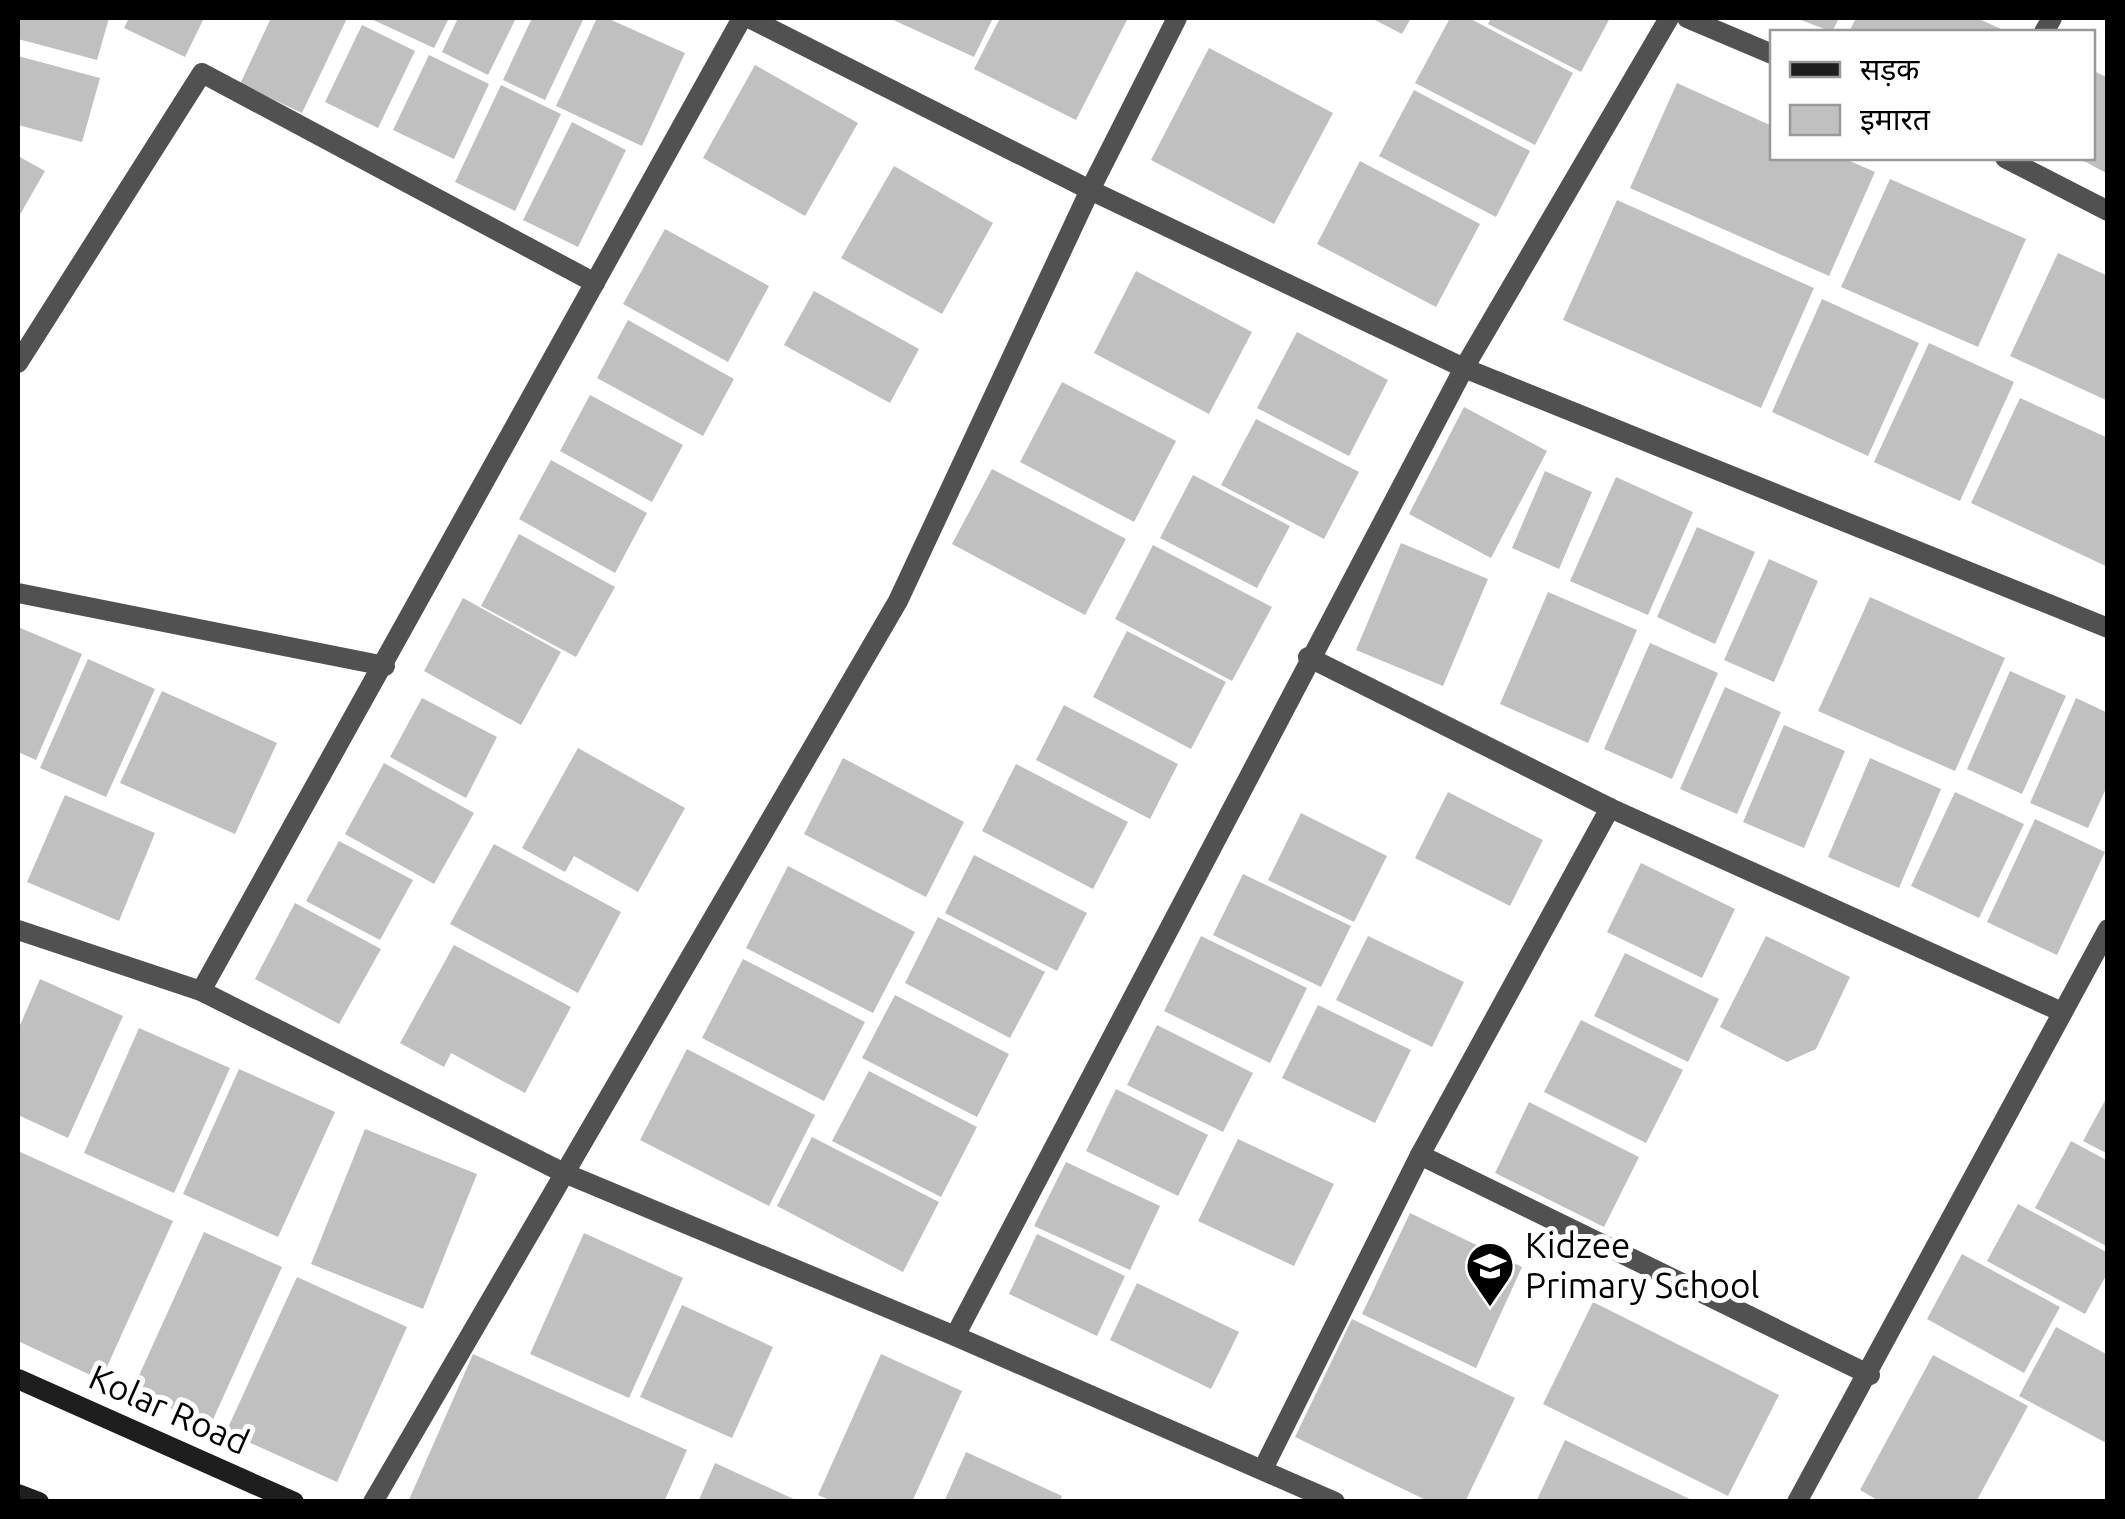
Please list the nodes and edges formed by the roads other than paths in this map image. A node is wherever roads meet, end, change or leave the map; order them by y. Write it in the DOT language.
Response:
graph roads {
  1 [pos="745,18"];
  2 [pos="1177,18"];
  3 [pos="1668,18"];
  4 [pos="1688,18"];
  5 [pos="1770,53"];
  6 [pos="2009,160"];
  7 [pos="1090,190"];
  8 [pos="2108,211"];
  9 [pos="595,283"];
  10 [pos="18,363"];
  11 [pos="1464,368"];
  12 [pos="18,594"];
  13 [pos="2108,628"];
  14 [pos="1308,657"];
  15 [pos="385,666"];
  16 [pos="1610,808"];
  17 [pos="18,930"];
  18 [pos="2108,930"];
  19 [pos="201,991"];
  20 [pos="2062,1012"];
  21 [pos="1420,1155"];
  22 [pos="562,1172"];
  23 [pos="955,1336"];
  24 [pos="1870,1374"];
  25 [pos="18,1379"];
  26 [pos="1263,1469"];
  27 [pos="18,1494"];
  28 [pos="39,1502"];
  29 [pos="294,1502"];
  30 [pos="373,1502"];
  31 [pos="1334,1502"];
  32 [pos="1797,1502"];
  1 -- 7 [label="street"];
  1 -- 9 [label="street"];
  2 -- 7 [label="street"];
  3 -- 11 [label="street"];
  4 -- 5 [label="street"];
  6 -- 8 [label="street"];
  7 -- 11 [label="street"];
  7 -- 22 [label="street"];
  9 -- 10 [label="street"];
  9 -- 15 [label="street"];
  11 -- 13 [label="street"];
  11 -- 14 [label="street"];
  12 -- 15 [label="street"];
  14 -- 16 [label="street"];
  14 -- 23 [label="street"];
  15 -- 19 [label="street"];
  16 -- 20 [label="street"];
  16 -- 21 [label="street"];
  17 -- 19 [label="street"];
  18 -- 20 [label="street"];
  19 -- 22 [label="street"];
  20 -- 24 [label="street"];
  21 -- 24 [label="street"];
  21 -- 26 [label="street"];
  22 -- 23 [label="street"];
  22 -- 30 [label="street"];
  23 -- 26 [label="street"];
  24 -- 32 [label="street"];
  25 -- 29 [label="main road, Kolar Road"];
  26 -- 31 [label="street"];
  27 -- 28 [label="main road"];
}
